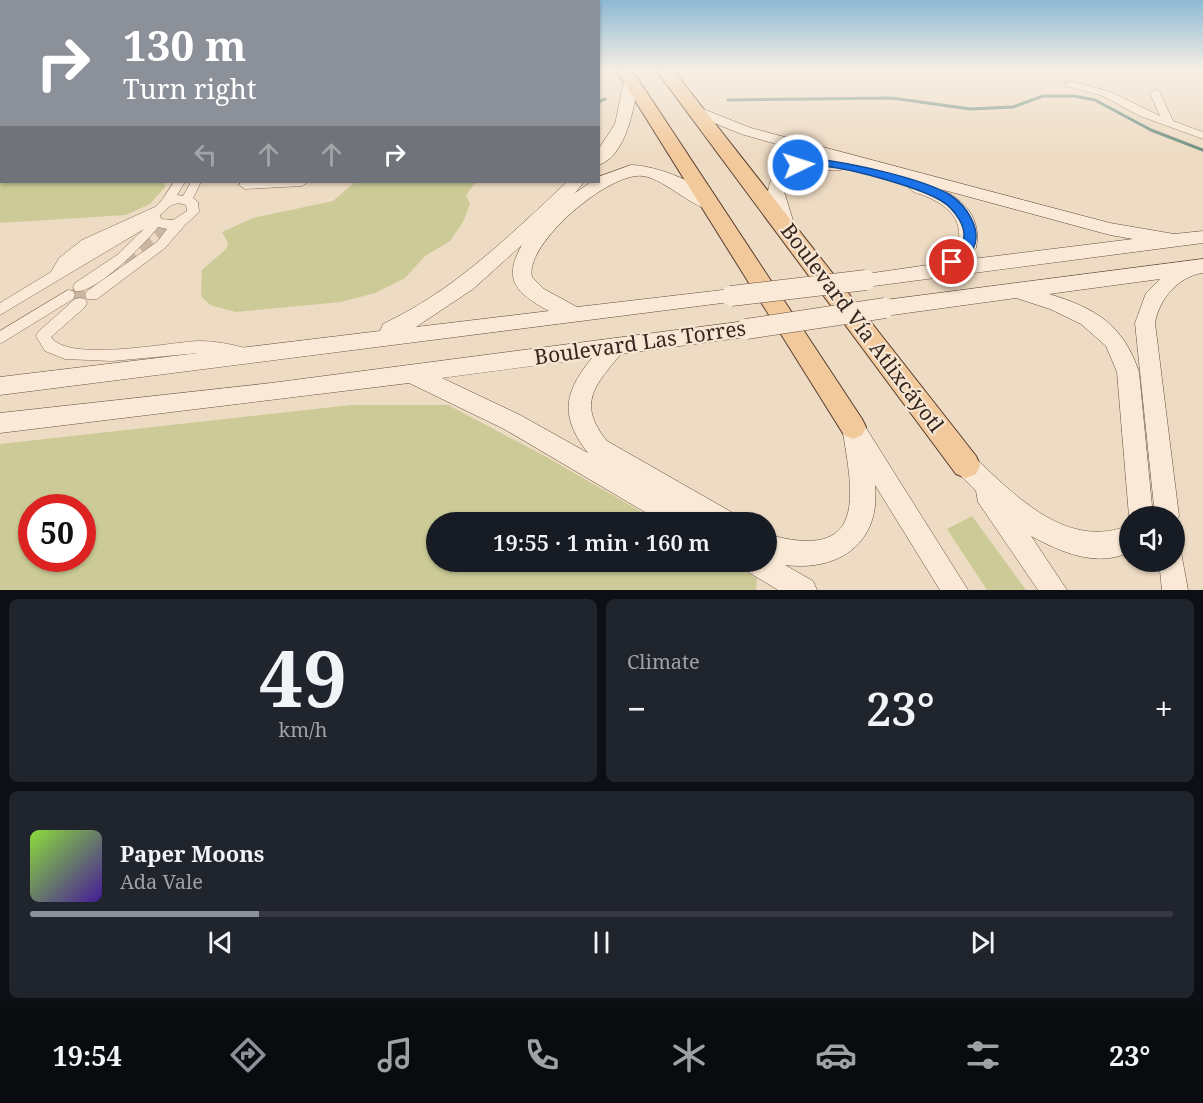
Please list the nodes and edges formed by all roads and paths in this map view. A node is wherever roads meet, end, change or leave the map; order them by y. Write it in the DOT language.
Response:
graph roads {
  1 [pos="627,98"];
  2 [pos="641,98"];
  3 [pos="684,98"];
  4 [pos="1114,98"];
  5 [pos="1157,98"];
  6 [pos="693,109"];
  7 [pos="1169,124"];
  8 [pos="1203,136"];
  9 [pos="600,158"];
  10 [pos="600,182"];
  11 [pos="178,183"];
  12 [pos="196,183"];
  13 [pos="274,183"];
  14 [pos="575,183"];
  15 [pos="598,183"];
  16 [pos="245,184"];
  17 [pos="187,200"];
  18 [pos="710,205"];
  19 [pos="158,213"];
  20 [pos="180,222"];
  21 [pos="787,229"];
  22 [pos="121,235"];
  23 [pos="1203,237"];
  24 [pos="1172,240"];
  25 [pos="139,243"];
  26 [pos="1199,266"];
  27 [pos="941,270"];
  28 [pos="55,275"];
  29 [pos="1014,292"];
  30 [pos="78,296"];
  31 [pos="0,310"];
  32 [pos="575,315"];
  33 [pos="0,338"];
  34 [pos="368,340"];
  35 [pos="614,348"];
  36 [pos="247,355"];
  37 [pos="408,372"];
  38 [pos="0,386"];
  39 [pos="0,423"];
  40 [pos="853,427"];
  41 [pos="966,465"];
  42 [pos="1141,506"];
  43 [pos="1166,506"];
  44 [pos="669,512"];
  45 [pos="707,512"];
  46 [pos="1119,543"];
  47 [pos="777,550"];
  48 [pos="773,572"];
  49 [pos="1173,572"];
  50 [pos="804,590"];
  51 [pos="954,590"];
  52 [pos="1054,590"];
  53 [pos="1175,590"];
  1 -- 9 [label="main road"];
  2 -- 18 [label="main road"];
  3 -- 6 [label="main road, Boulevard Vía Atlixcáyotl"];
  4 -- 7 [label="street"];
  5 -- 7 [label="street"];
  6 -- 21 [label="main road, Boulevard Vía Atlixcáyotl"];
  6 -- 24 [label="main road"];
  7 -- 8 [label="street"];
  10 -- 18 [label="main road"];
  11 -- 19 [label="street"];
  12 -- 17 [label="street"];
  13 -- 16 [label="street"];
  14 -- 34 [label="main road"];
  15 -- 32 [label="main road"];
  17 -- 19 [label="street"];
  17 -- 20 [label="street"];
  18 -- 40 [label="main road"];
  19 -- 20 [label="street"];
  19 -- 22 [label="street"];
  19 -- 25 [label="street"];
  19 -- 28 [label="street"];
  20 -- 30 [label="street"];
  21 -- 27 [label="main road"];
  21 -- 41 [label="main road, Boulevard Vía Atlixcáyotl"];
  22 -- 25 [label="street"];
  22 -- 28 [label="street"];
  23 -- 24 [label="main road, Boulevard Las Torres"];
  24 -- 27 [label="main road, Boulevard Las Torres"];
  25 -- 30 [label="street"];
  26 -- 29 [label="main road, Boulevard Las Torres"];
  26 -- 43 [label="main road"];
  27 -- 32 [label="main road, Boulevard Las Torres, bridge"];
  28 -- 31 [label="street"];
  29 -- 35 [label="main road, Boulevard Las Torres, bridge"];
  29 -- 42 [label="main road"];
  30 -- 33 [label="street"];
  30 -- 36 [label="street"];
  32 -- 34 [label="main road, Boulevard Las Torres"];
  34 -- 36 [label="main road, Boulevard Las Torres"];
  35 -- 37 [label="main road, Boulevard Las Torres"];
  35 -- 45 [label="main road"];
  36 -- 38 [label="main road, Boulevard Las Torres"];
  37 -- 39 [label="main road, Boulevard Las Torres"];
  37 -- 44 [label="main road"];
  40 -- 47 [label="main road"];
  40 -- 51 [label="main road"];
  41 -- 46 [label="main road"];
  41 -- 52 [label="main road, Boulevard Vía Atlixcáyotl"];
  48 -- 50 [label="main road"];
  49 -- 53 [label="main road"];
}
